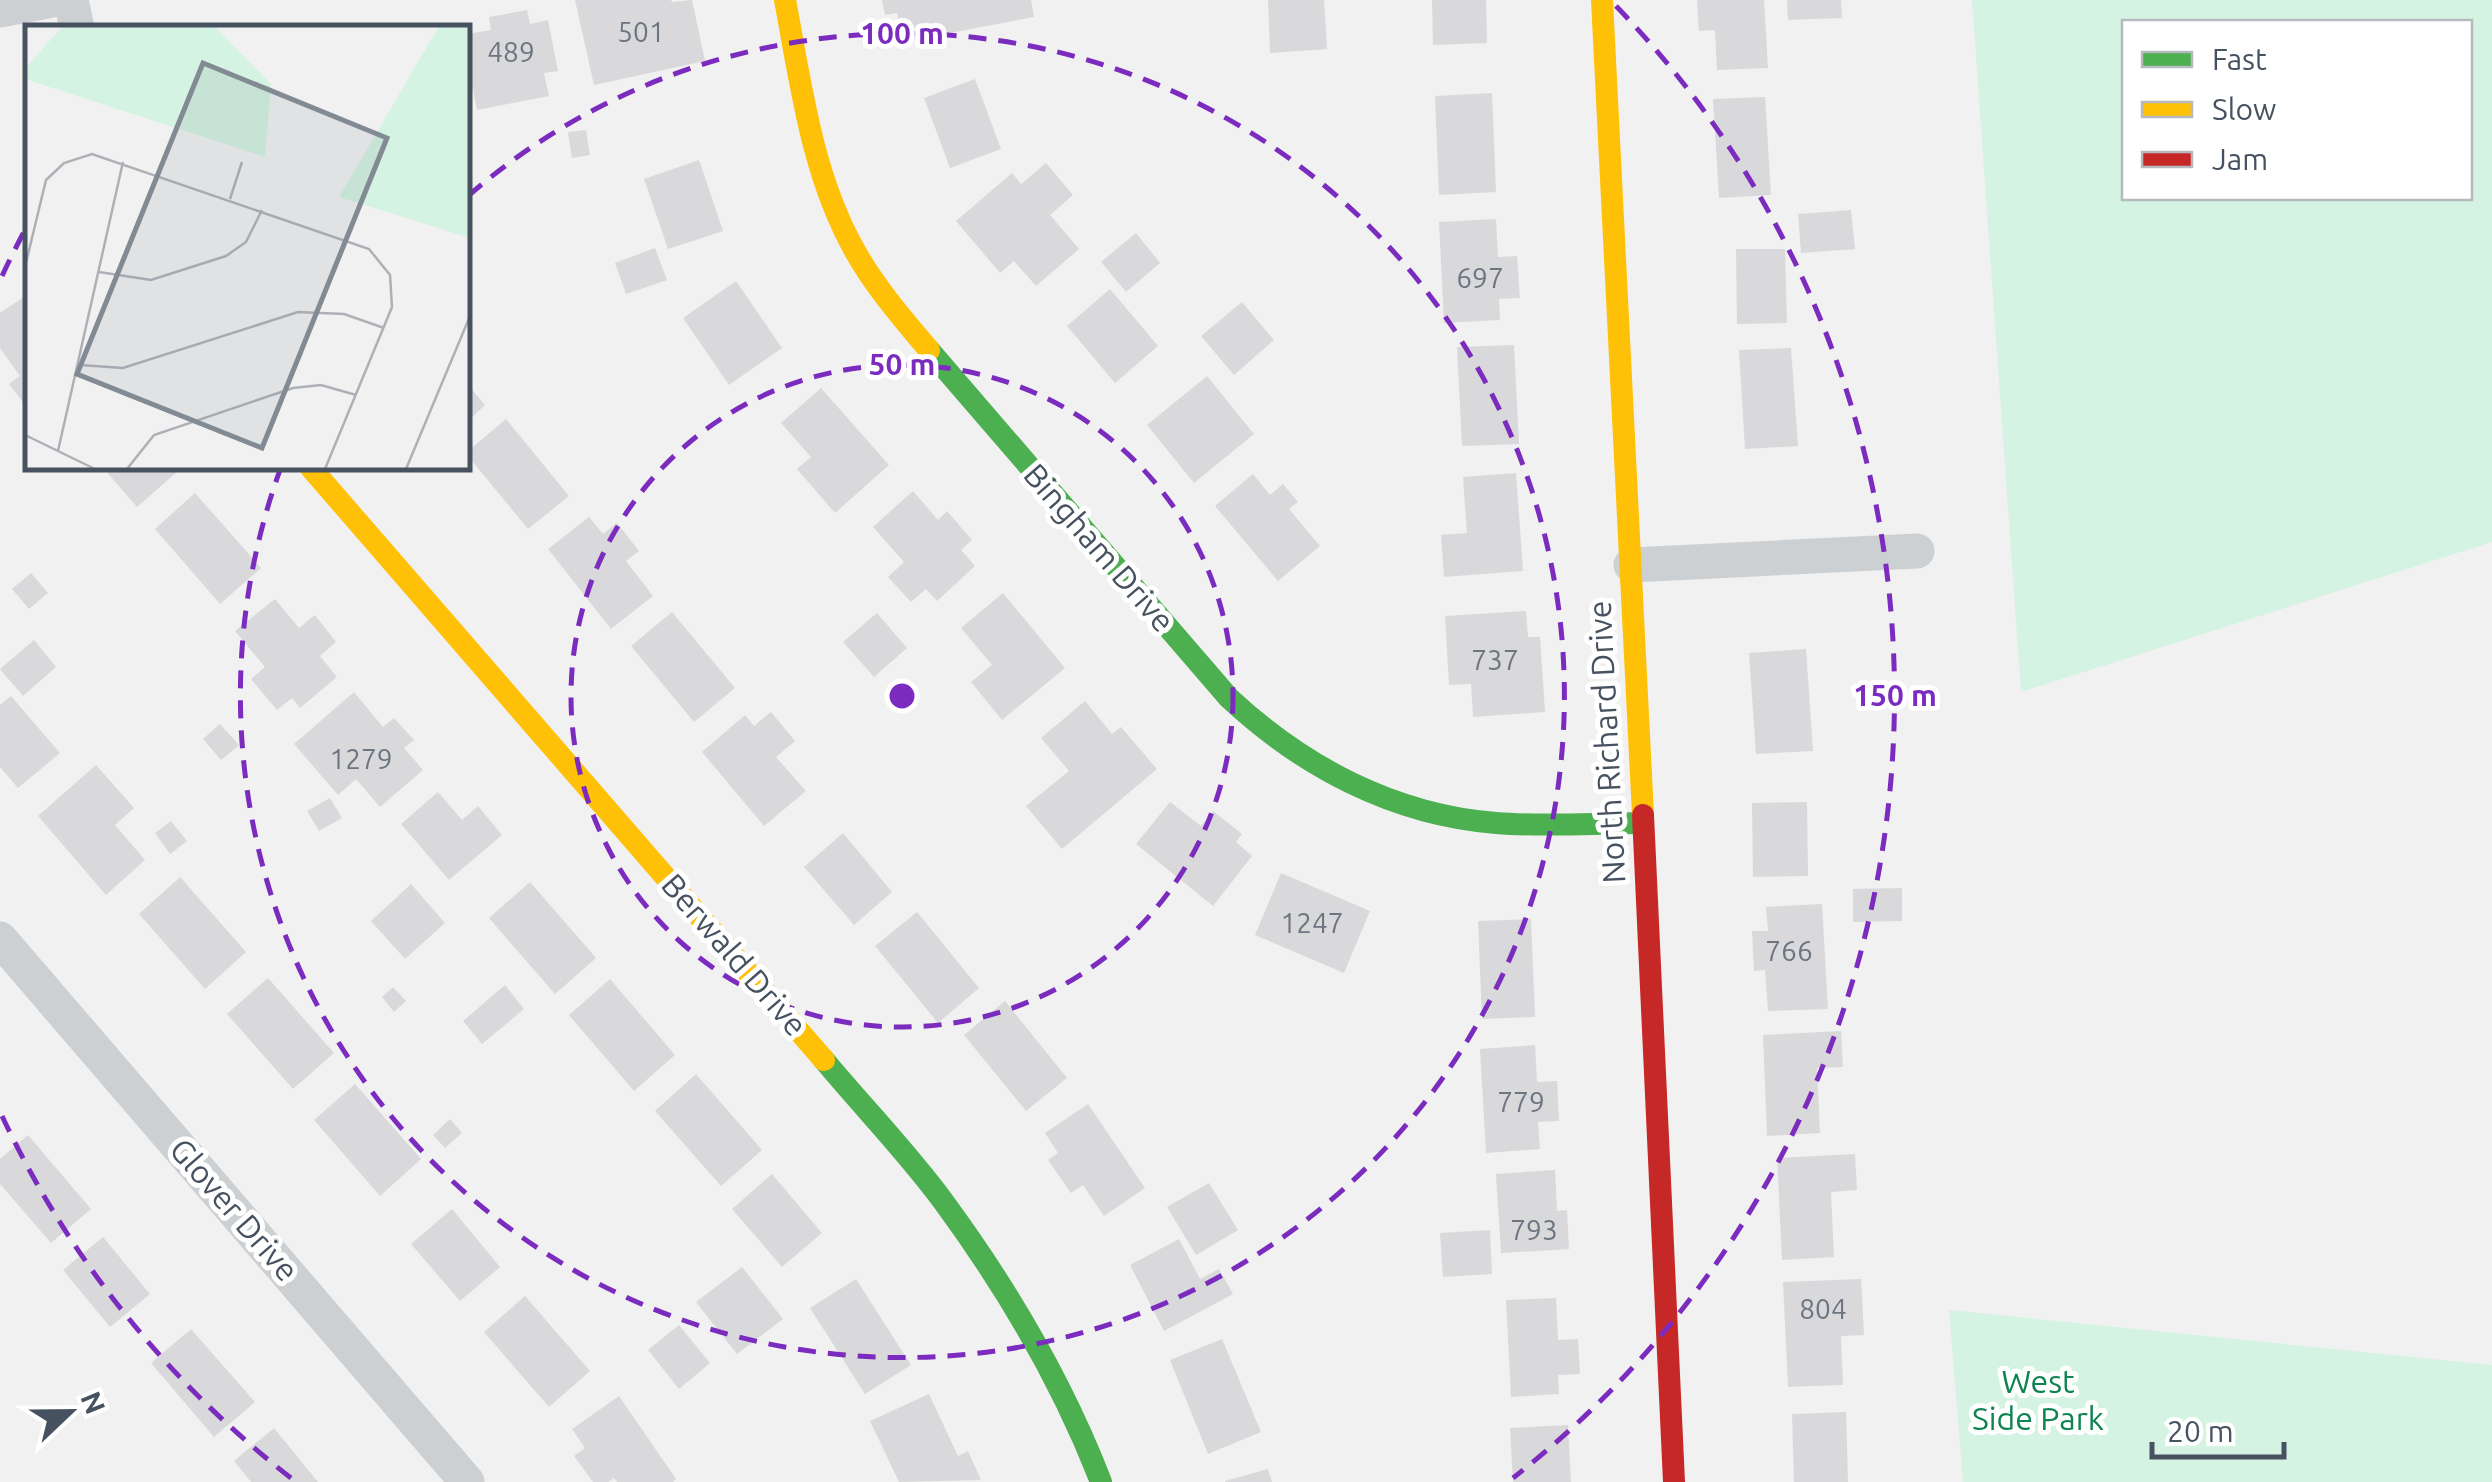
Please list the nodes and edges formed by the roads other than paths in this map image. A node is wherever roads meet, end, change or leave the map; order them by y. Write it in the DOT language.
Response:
graph roads {
  1 [pos="52,0"];
  2 [pos="71,0"];
  3 [pos="786,0"];
  4 [pos="1602,0"];
  5 [pos="0,10"];
  6 [pos="76,25"];
  7 [pos="312,470"];
  8 [pos="1917,551"];
  9 [pos="1631,565"];
  10 [pos="1643,824"];
  11 [pos="0,939"];
  12 [pos="468,1482"];
  13 [pos="1100,1482"];
  14 [pos="1674,1482"];
  1 -- 5 [label="street"];
  2 -- 6 [label="street"];
  3 -- 10 [label="street, Bingham Drive"];
  4 -- 9 [label="street, North Richard Drive"];
  7 -- 13 [label="street, Berwald Drive"];
  8 -- 9 [label="street"];
  9 -- 10 [label="street, North Richard Drive"];
  10 -- 14 [label="street, North Richard Drive"];
  11 -- 12 [label="street, Glover Drive"];
}
